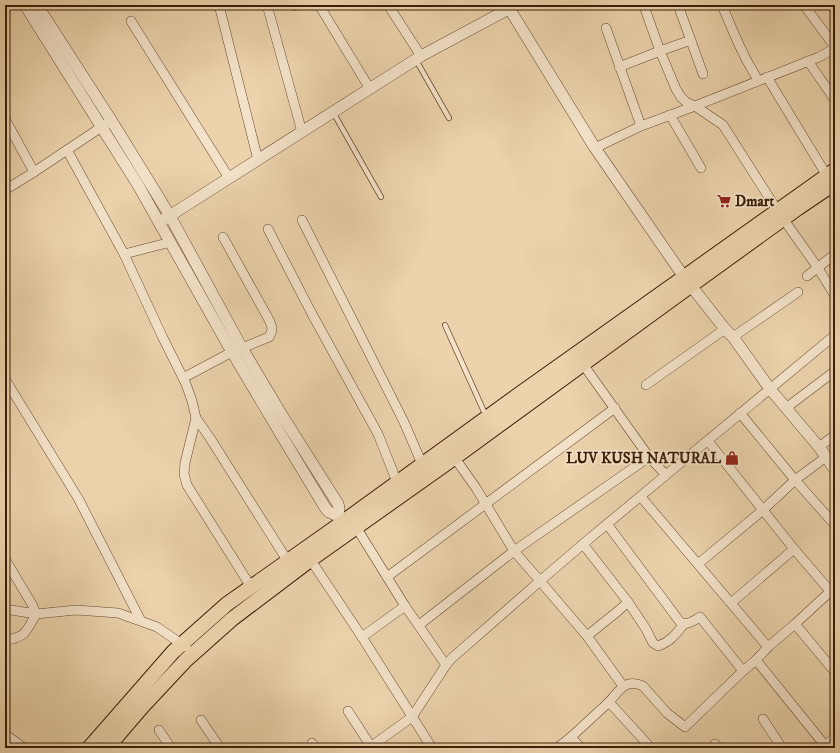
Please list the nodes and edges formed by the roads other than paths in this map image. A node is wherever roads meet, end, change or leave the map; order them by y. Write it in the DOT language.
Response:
graph roads {
  1 [pos="25,5"];
  2 [pos="37,5"];
  3 [pos="117,5"];
  4 [pos="121,5"];
  5 [pos="219,5"];
  6 [pos="267,5"];
  7 [pos="319,5"];
  8 [pos="388,5"];
  9 [pos="678,5"];
  10 [pos="722,5"];
  11 [pos="804,5"];
  12 [pos="511,6"];
  13 [pos="644,6"];
  14 [pos="131,22"];
  15 [pos="606,28"];
  16 [pos="691,40"];
  17 [pos="835,47"];
  18 [pos="660,51"];
  19 [pos="419,58"];
  20 [pos="808,61"];
  21 [pos="619,67"];
  22 [pos="703,74"];
  23 [pos="767,77"];
  24 [pos="758,81"];
  25 [pos="370,89"];
  26 [pos="835,100"];
  27 [pos="695,106"];
  28 [pos="333,112"];
  29 [pos="670,115"];
  30 [pos="449,118"];
  31 [pos="5,119"];
  32 [pos="106,123"];
  33 [pos="641,126"];
  34 [pos="302,132"];
  35 [pos="595,148"];
  36 [pos="68,150"];
  37 [pos="258,160"];
  38 [pos="701,168"];
  39 [pos="34,172"];
  40 [pos="832,176"];
  41 [pos="229,178"];
  42 [pos="5,190"];
  43 [pos="381,197"];
  44 [pos="780,214"];
  45 [pos="170,216"];
  46 [pos="302,220"];
  47 [pos="160,222"];
  48 [pos="268,229"];
  49 [pos="223,237"];
  50 [pos="171,242"];
  51 [pos="124,254"];
  52 [pos="835,254"];
  53 [pos="818,268"];
  54 [pos="807,276"];
  55 [pos="687,281"];
  56 [pos="798,292"];
  57 [pos="835,296"];
  58 [pos="445,325"];
  59 [pos="725,329"];
  60 [pos="835,335"];
  61 [pos="733,337"];
  62 [pos="237,350"];
  63 [pos="579,359"];
  64 [pos="835,371"];
  65 [pos="183,378"];
  66 [pos="5,379"];
  67 [pos="646,385"];
  68 [pos="770,389"];
  69 [pos="615,408"];
  70 [pos="786,408"];
  71 [pos="740,413"];
  72 [pos="196,418"];
  73 [pos="490,423"];
  74 [pos="835,435"];
  75 [pos="708,440"];
  76 [pos="819,447"];
  77 [pos="450,452"];
  78 [pos="649,457"];
  79 [pos="826,457"];
  80 [pos="422,464"];
  81 [pos="835,470"];
  82 [pos="666,475"];
  83 [pos="795,480"];
  84 [pos="397,482"];
  85 [pos="641,497"];
  86 [pos="485,503"];
  87 [pos="763,510"];
  88 [pos="346,524"];
  89 [pos="607,524"];
  90 [pos="835,525"];
  91 [pos="583,544"];
  92 [pos="794,549"];
  93 [pos="514,551"];
  94 [pos="307,555"];
  95 [pos="5,560"];
  96 [pos="287,560"];
  97 [pos="698,564"];
  98 [pos="387,576"];
  99 [pos="540,581"];
  100 [pos="251,587"];
  101 [pos="832,589"];
  102 [pos="628,602"];
  103 [pos="731,603"];
  104 [pos="405,606"];
  105 [pos="5,609"];
  106 [pos="36,614"];
  107 [pos="141,621"];
  108 [pos="684,624"];
  109 [pos="795,624"];
  110 [pos="419,625"];
  111 [pos="587,636"];
  112 [pos="362,637"];
  113 [pos="5,640"];
  114 [pos="768,647"];
  115 [pos="177,648"];
  116 [pos="191,657"];
  117 [pos="756,660"];
  118 [pos="446,665"];
  119 [pos="743,671"];
  120 [pos="835,672"];
  121 [pos="623,686"];
  122 [pos="137,702"];
  123 [pos="609,702"];
  124 [pos="348,711"];
  125 [pos="412,717"];
  126 [pos="763,719"];
  127 [pos="201,720"];
  128 [pos="159,730"];
  129 [pos="5,734"];
  130 [pos="571,737"];
  131 [pos="835,737"];
  132 [pos="824,747"];
  133 [pos="24,748"];
  134 [pos="89,748"];
  135 [pos="107,748"];
  136 [pos="171,748"];
  137 [pos="220,748"];
  138 [pos="371,748"];
  139 [pos="432,748"];
  140 [pos="557,748"];
  141 [pos="581,748"];
  142 [pos="651,748"];
  143 [pos="782,748"];
  1 -- 32 [label="street"];
  2 -- 32 [label="street"];
  3 -- 4 [label="street"];
  5 -- 37 [label="street"];
  6 -- 34 [label="street"];
  7 -- 25 [label="street"];
  8 -- 19 [label="street"];
  9 -- 16 [label="street"];
  10 -- 24 [label="street"];
  11 -- 17 [label="street"];
  12 -- 19 [label="street"];
  12 -- 35 [label="street"];
  13 -- 18 [label="street"];
  14 -- 41 [label="street"];
  15 -- 21 [label="street"];
  16 -- 18 [label="street"];
  16 -- 22 [label="street"];
  17 -- 20 [label="street"];
  18 -- 21 [label="street"];
  18 -- 27 [label="street"];
  19 -- 25 [label="street"];
  19 -- 30 [label="lane"];
  20 -- 23 [label="street"];
  20 -- 26 [label="street"];
  21 -- 33 [label="street"];
  23 -- 24 [label="street"];
  23 -- 40 [label="street"];
  24 -- 27 [label="street"];
  25 -- 28 [label="street"];
  27 -- 29 [label="street"];
  27 -- 44 [label="street"];
  28 -- 34 [label="street"];
  28 -- 43 [label="lane"];
  29 -- 33 [label="street"];
  29 -- 38 [label="street"];
  31 -- 39 [label="street"];
  32 -- 36 [label="street"];
  32 -- 45 [label="street"];
  32 -- 47 [label="street"];
  33 -- 35 [label="street"];
  34 -- 37 [label="street"];
  35 -- 55 [label="street"];
  36 -- 39 [label="street"];
  36 -- 51 [label="street"];
  37 -- 41 [label="street"];
  39 -- 42 [label="street"];
  40 -- 44 [label="main road"];
  41 -- 45 [label="street"];
  44 -- 53 [label="street"];
  44 -- 55 [label="main road"];
  45 -- 47 [label="street"];
  45 -- 62 [label="street"];
  46 -- 80 [label="street"];
  47 -- 50 [label="street"];
  48 -- 84 [label="street"];
  49 -- 62 [label="street"];
  50 -- 51 [label="street"];
  50 -- 62 [label="street"];
  51 -- 65 [label="street"];
  52 -- 53 [label="street"];
  53 -- 54 [label="street"];
  53 -- 57 [label="street"];
  55 -- 59 [label="street"];
  55 -- 63 [label="main road"];
  56 -- 61 [label="street"];
  58 -- 73 [label="lane"];
  59 -- 61 [label="street"];
  59 -- 67 [label="street"];
  60 -- 68 [label="street"];
  61 -- 68 [label="street"];
  62 -- 65 [label="street"];
  62 -- 88 [label="street"];
  63 -- 69 [label="street"];
  63 -- 73 [label="main road"];
  64 -- 70 [label="street"];
  65 -- 72 [label="street"];
  66 -- 107 [label="street"];
  68 -- 70 [label="street"];
  68 -- 71 [label="street"];
  69 -- 78 [label="street"];
  69 -- 86 [label="street"];
  70 -- 76 [label="street"];
  71 -- 75 [label="street"];
  71 -- 83 [label="street"];
  72 -- 96 [label="street"];
  72 -- 100 [label="street"];
  73 -- 77 [label="main road"];
  74 -- 76 [label="street"];
  75 -- 82 [label="street"];
  75 -- 87 [label="street"];
  76 -- 79 [label="street"];
  77 -- 80 [label="main road"];
  77 -- 86 [label="street"];
  77 -- 88 [label="main road"];
  78 -- 82 [label="street"];
  78 -- 93 [label="street"];
  79 -- 81 [label="street"];
  79 -- 83 [label="street"];
  80 -- 84 [label="main road"];
  82 -- 85 [label="street"];
  83 -- 87 [label="street"];
  83 -- 90 [label="street"];
  84 -- 88 [label="main road"];
  85 -- 89 [label="street"];
  85 -- 97 [label="street"];
  86 -- 93 [label="street"];
  86 -- 98 [label="street"];
  87 -- 92 [label="street"];
  87 -- 97 [label="street"];
  88 -- 94 [label="main road"];
  88 -- 98 [label="street"];
  89 -- 91 [label="street"];
  89 -- 108 [label="street"];
  91 -- 99 [label="street"];
  91 -- 102 [label="street"];
  92 -- 101 [label="street"];
  92 -- 103 [label="street"];
  93 -- 99 [label="street"];
  93 -- 110 [label="street"];
  94 -- 96 [label="main road"];
  94 -- 112 [label="street"];
  94 -- 116 [label="main road"];
  95 -- 106 [label="street"];
  96 -- 100 [label="main road"];
  97 -- 103 [label="street"];
  98 -- 104 [label="street"];
  99 -- 111 [label="street"];
  99 -- 118 [label="street"];
  100 -- 115 [label="main road"];
  101 -- 109 [label="street"];
  102 -- 108 [label="street"];
  102 -- 111 [label="street"];
  103 -- 114 [label="street"];
  104 -- 110 [label="street"];
  104 -- 112 [label="street"];
  105 -- 106 [label="street"];
  106 -- 107 [label="street"];
  106 -- 113 [label="street"];
  107 -- 115 [label="street"];
  108 -- 119 [label="street"];
  109 -- 114 [label="street"];
  109 -- 120 [label="street"];
  110 -- 118 [label="street"];
  111 -- 121 [label="street"];
  112 -- 125 [label="street"];
  114 -- 117 [label="street"];
  115 -- 116 [label="street"];
  115 -- 122 [label="main road"];
  116 -- 122 [label="main road"];
  117 -- 119 [label="street"];
  117 -- 132 [label="street"];
  118 -- 125 [label="street"];
  119 -- 121 [label="street"];
  121 -- 123 [label="street"];
  122 -- 134 [label="main road"];
  122 -- 135 [label="main road"];
  123 -- 130 [label="street"];
  123 -- 142 [label="street"];
  124 -- 138 [label="street"];
  125 -- 138 [label="street"];
  125 -- 139 [label="street"];
  126 -- 143 [label="street"];
  127 -- 137 [label="street"];
  128 -- 136 [label="street"];
  129 -- 133 [label="street"];
  130 -- 140 [label="street"];
  130 -- 141 [label="street"];
  131 -- 132 [label="street"];
}
